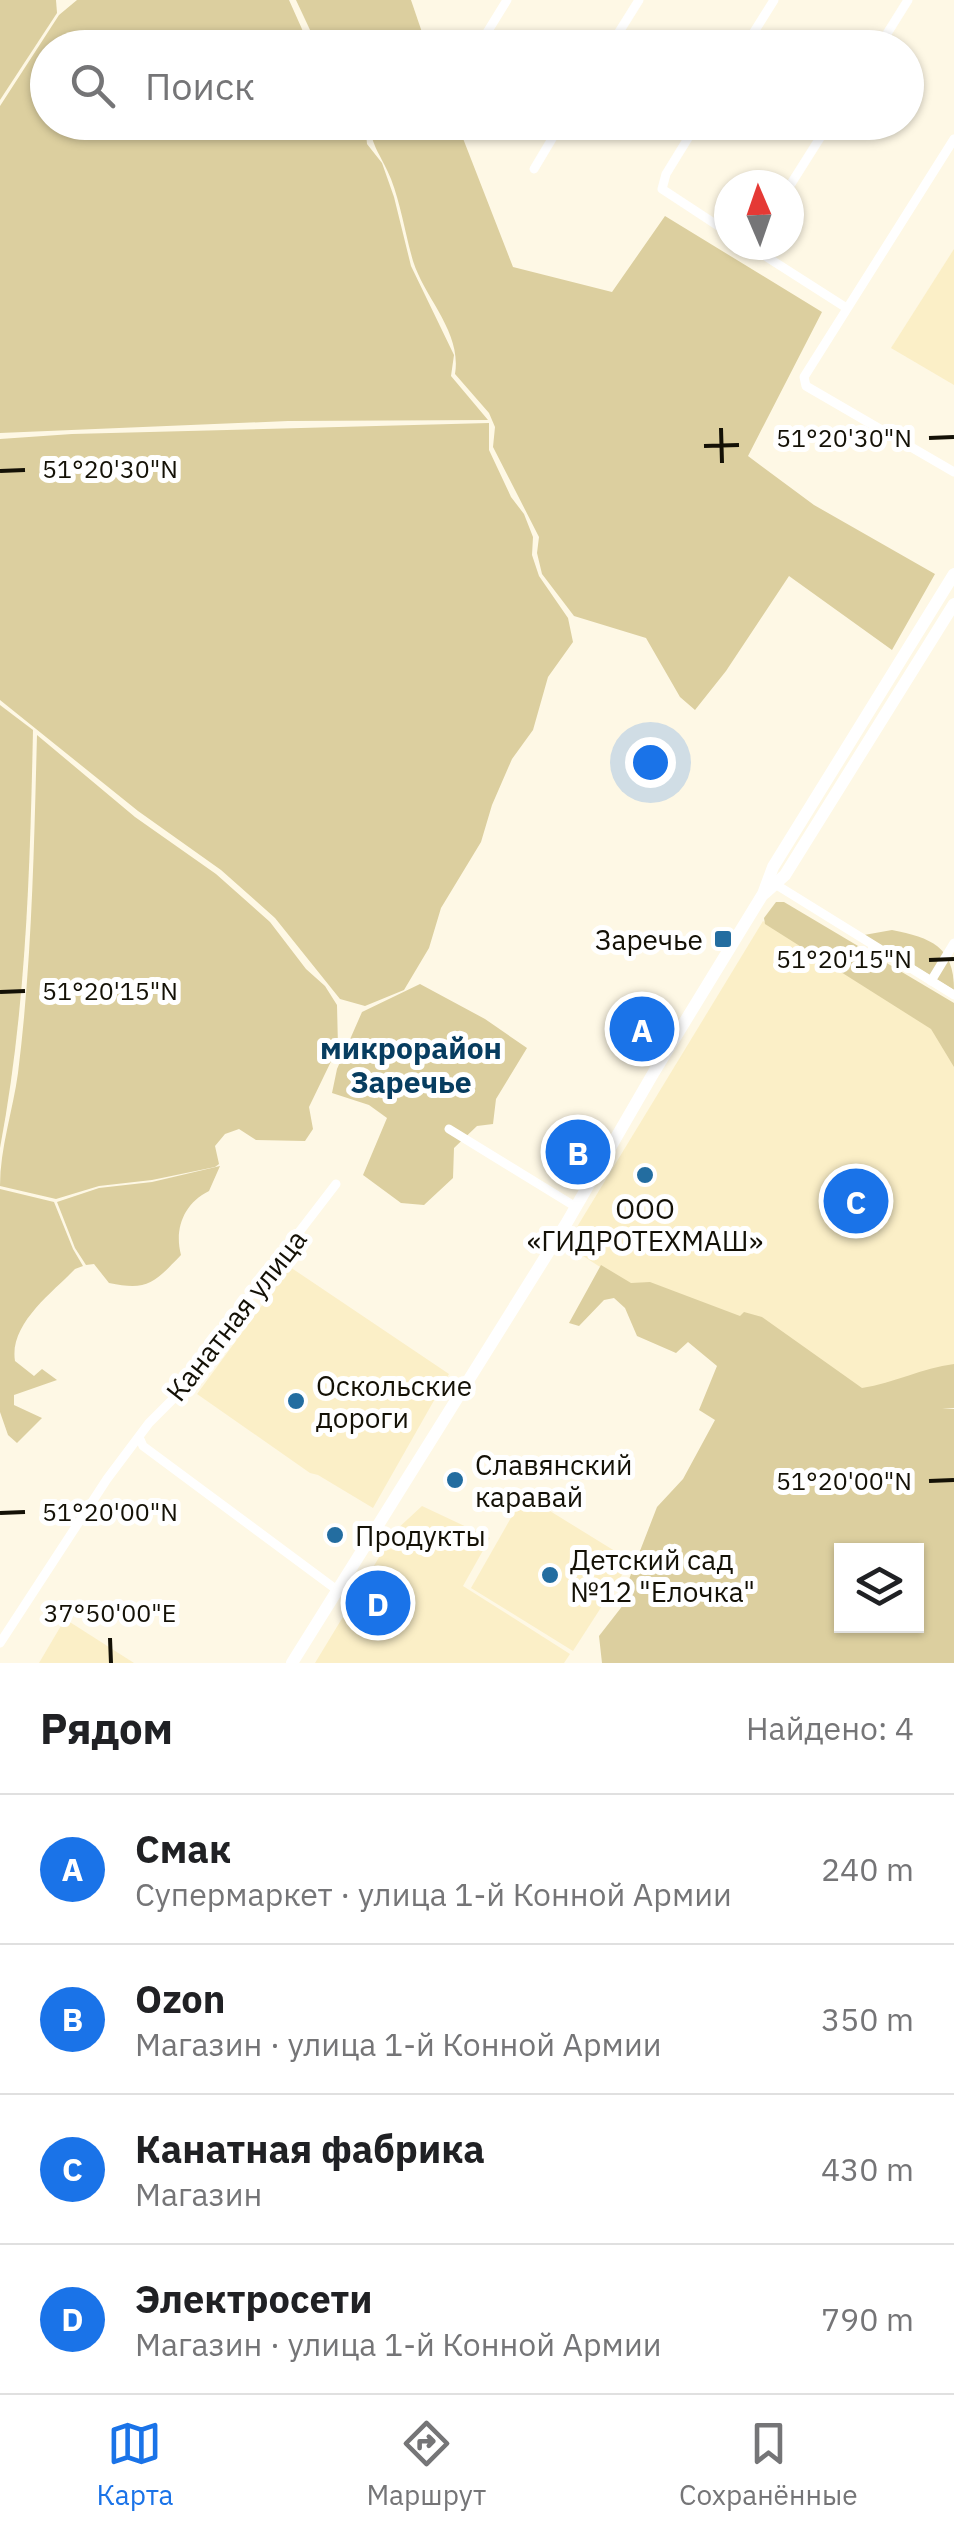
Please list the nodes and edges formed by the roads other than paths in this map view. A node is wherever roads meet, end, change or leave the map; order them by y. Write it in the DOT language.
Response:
graph roads {
  1 [pos="508,0"];
  2 [pos="640,0"];
  3 [pos="774,0"];
  4 [pos="908,0"];
  5 [pos="488,30"];
  6 [pos="620,30"];
  7 [pos="755,30"];
  8 [pos="889,30"];
  9 [pos="954,139"];
  10 [pos="551,140"];
  11 [pos="687,140"];
  12 [pos="819,140"];
  13 [pos="534,169"];
  14 [pos="800,170"];
  15 [pos="714,223"];
  16 [pos="772,260"];
  17 [pos="846,307"];
  18 [pos="954,472"];
  19 [pos="954,574"];
  20 [pos="932,609"];
  21 [pos="950,611"];
  22 [pos="775,884"];
  23 [pos="763,894"];
  24 [pos="954,943"];
  25 [pos="930,981"];
  26 [pos="954,995"];
  27 [pos="449,1130"];
  28 [pos="336,1184"];
  29 [pos="576,1207"];
  30 [pos="138,1437"];
  31 [pos="337,1590"];
  32 [pos="0,1643"];
  33 [pos="292,1663"];
  1 -- 5 [label="street"];
  2 -- 6 [label="street"];
  3 -- 7 [label="street"];
  4 -- 8 [label="street"];
  9 -- 17 [label="street"];
  10 -- 13 [label="street"];
  11 -- 15 [label="street"];
  12 -- 14 [label="street"];
  16 -- 17 [label="street"];
  17 -- 18 [label="street"];
  19 -- 20 [label="main road"];
  20 -- 21 [label="main road"];
  20 -- 23 [label="main road"];
  21 -- 22 [label="main road"];
  22 -- 23 [label="main road"];
  22 -- 25 [label="street"];
  23 -- 29 [label="main road"];
  24 -- 25 [label="street"];
  25 -- 26 [label="street"];
  27 -- 29 [label="street"];
  28 -- 30 [label="street, Канатная улица"];
  29 -- 31 [label="main road"];
  30 -- 31 [label="street"];
  30 -- 32 [label="street, Канатная улица"];
  31 -- 33 [label="main road"];
}
